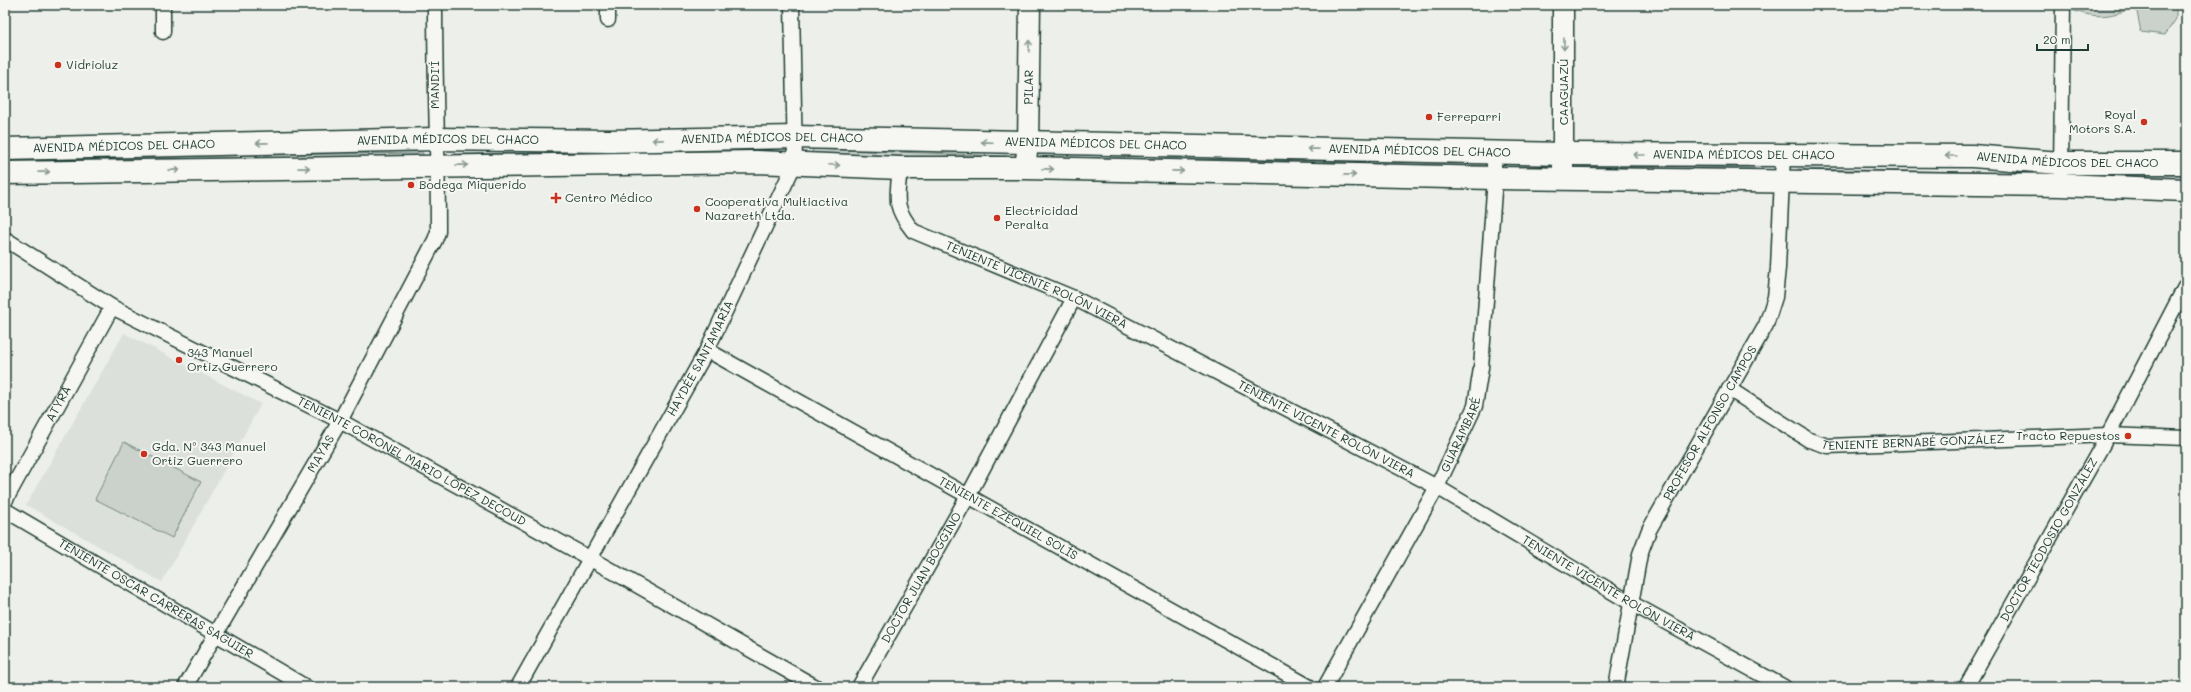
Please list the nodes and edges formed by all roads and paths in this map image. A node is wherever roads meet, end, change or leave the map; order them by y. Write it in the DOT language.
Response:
graph roads {
  1 [pos="163,5"];
  2 [pos="435,5"];
  3 [pos="608,5"];
  4 [pos="792,5"];
  5 [pos="1030,5"];
  6 [pos="1564,5"];
  7 [pos="2063,5"];
  8 [pos="608,20"];
  9 [pos="163,32"];
  10 [pos="795,137"];
  11 [pos="436,139"];
  12 [pos="1028,144"];
  13 [pos="5,149"];
  14 [pos="1493,152"];
  15 [pos="1564,154"];
  16 [pos="1783,156"];
  17 [pos="795,163"];
  18 [pos="2060,163"];
  19 [pos="2186,163"];
  20 [pos="438,166"];
  21 [pos="900,168"];
  22 [pos="1025,168"];
  23 [pos="5,173"];
  24 [pos="1495,178"];
  25 [pos="1563,179"];
  26 [pos="1781,182"];
  27 [pos="2061,185"];
  28 [pos="2186,190"];
  29 [pos="5,240"];
  30 [pos="2186,286"];
  31 [pos="1074,298"];
  32 [pos="112,307"];
  33 [pos="707,350"];
  34 [pos="1728,389"];
  35 [pos="340,421"];
  36 [pos="2108,435"];
  37 [pos="2186,438"];
  38 [pos="1437,487"];
  39 [pos="968,496"];
  40 [pos="5,501"];
  41 [pos="5,510"];
  42 [pos="591,559"];
  43 [pos="1632,603"];
  44 [pos="216,635"];
  45 [pos="185,687"];
  46 [pos="306,687"];
  47 [pos="518,687"];
  48 [pos="816,687"];
  49 [pos="859,687"];
  50 [pos="1310,687"];
  51 [pos="1325,687"];
  52 [pos="1616,687"];
  53 [pos="1784,687"];
  54 [pos="1966,687"];
  1 -- 9 [label="street"];
  2 -- 11 [label="street, MANDI'Í"];
  3 -- 8 [label="street"];
  4 -- 10 [label="street, HAYDÉE SANTAMARÍA"];
  12 -- 5 [label="street, PILAR, one-way"];
  6 -- 15 [label="street, CAAGUAZÚ, one-way"];
  7 -- 18 [label="street"];
  10 -- 11 [label="main road, AVENIDA MÉDICOS DEL CHACO, one-way"];
  12 -- 10 [label="main road, AVENIDA MÉDICOS DEL CHACO, one-way"];
  10 -- 17 [label="street, HAYDÉE SANTAMARÍA"];
  11 -- 13 [label="main road, AVENIDA MÉDICOS DEL CHACO, one-way"];
  11 -- 20 [label="street, MANDI'Í"];
  14 -- 12 [label="main road, AVENIDA MÉDICOS DEL CHACO, one-way"];
  12 -- 22 [label="street, PILAR"];
  14 -- 15 [label="main road, AVENIDA MÉDICOS DEL CHACO"];
  14 -- 24 [label="street, GUARAMBARÉ"];
  16 -- 15 [label="main road, AVENIDA MÉDICOS DEL CHACO, one-way"];
  15 -- 25 [label="street, CAAGUAZÚ"];
  18 -- 16 [label="main road, AVENIDA MÉDICOS DEL CHACO, one-way"];
  16 -- 26 [label="street, PROFESOR ALFONSO CAMPOS"];
  20 -- 17 [label="main road, AVENIDA MÉDICOS DEL CHACO, one-way"];
  17 -- 21 [label="main road, AVENIDA MÉDICOS DEL CHACO, one-way"];
  17 -- 33 [label="street, HAYDÉE SANTAMARÍA"];
  18 -- 19 [label="main road, AVENIDA MÉDICOS DEL CHACO"];
  18 -- 27 [label="street"];
  23 -- 20 [label="main road, AVENIDA MÉDICOS DEL CHACO, one-way"];
  20 -- 35 [label="street, MAYAS"];
  21 -- 22 [label="main road, AVENIDA MÉDICOS DEL CHACO"];
  21 -- 31 [label="street, TENIENTE VICENTE ROLÓN VIERA"];
  22 -- 24 [label="main road, AVENIDA MÉDICOS DEL CHACO, one-way"];
  24 -- 25 [label="main road, AVENIDA MÉDICOS DEL CHACO"];
  24 -- 38 [label="street, GUARAMBARÉ"];
  25 -- 26 [label="main road, AVENIDA MÉDICOS DEL CHACO"];
  26 -- 27 [label="main road, AVENIDA MÉDICOS DEL CHACO"];
  26 -- 34 [label="street, PROFESOR ALFONSO CAMPOS"];
  27 -- 28 [label="main road, AVENIDA MÉDICOS DEL CHACO"];
  29 -- 32 [label="street, TENIENTE CORONEL MARIO LÓPEZ DECOUD"];
  30 -- 36 [label="street, DOCTOR TEODOSIO GONZÁLEZ"];
  31 -- 38 [label="street, TENIENTE VICENTE ROLÓN VIERA"];
  31 -- 39 [label="street, DOCTOR JUAN BOGGINO"];
  32 -- 35 [label="street, TENIENTE CORONEL MARIO LÓPEZ DECOUD"];
  32 -- 40 [label="street, ATYRÁ"];
  33 -- 39 [label="street, TENIENTE EZEQUIEL SOLÍS"];
  33 -- 42 [label="street, HAYDÉE SANTAMARÍA"];
  34 -- 36 [label="street, TENIENTE BERNABÉ GONZÁLEZ"];
  34 -- 43 [label="street, PROFESOR ALFONSO CAMPOS"];
  35 -- 42 [label="street, TENIENTE CORONEL MARIO LÓPEZ DECOUD"];
  35 -- 44 [label="street, MAYAS"];
  36 -- 37 [label="street, TENIENTE BERNABÉ GONZÁLEZ"];
  36 -- 54 [label="street, DOCTOR TEODOSIO GONZÁLEZ"];
  38 -- 43 [label="street, TENIENTE VICENTE ROLÓN VIERA"];
  38 -- 51 [label="street, GUARAMBARÉ"];
  39 -- 49 [label="street, DOCTOR JUAN BOGGINO"];
  39 -- 50 [label="street, TENIENTE EZEQUIEL SOLÍS"];
  41 -- 44 [label="street, TENIENTE OSCAR CARRERAS SAGUIER"];
  42 -- 47 [label="street, HAYDÉE SANTAMARÍA"];
  42 -- 48 [label="street, TENIENTE CORONEL MARIO LÓPEZ DECOUD"];
  43 -- 52 [label="street, PROFESOR ALFONSO CAMPOS"];
  43 -- 53 [label="street, TENIENTE VICENTE ROLÓN VIERA"];
  44 -- 45 [label="street, MAYAS"];
  44 -- 46 [label="street, TENIENTE OSCAR CARRERAS SAGUIER"];
}
